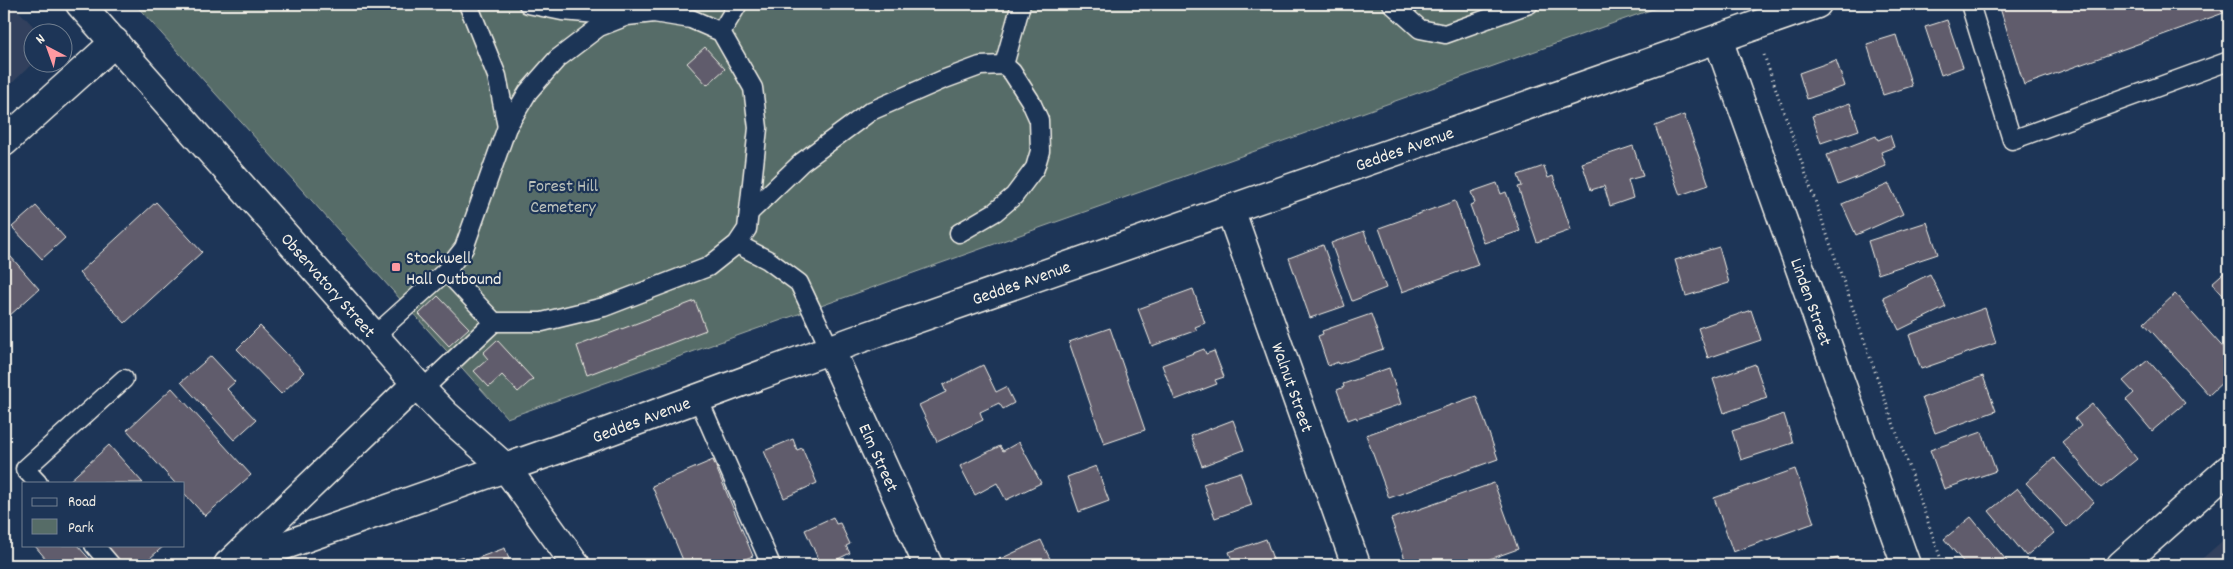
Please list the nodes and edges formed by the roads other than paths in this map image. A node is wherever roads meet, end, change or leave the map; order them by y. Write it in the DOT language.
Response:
graph roads {
  1 [pos="80,4"];
  2 [pos="468,4"];
  3 [pos="528,4"];
  4 [pos="738,4"];
  5 [pos="1021,4"];
  6 [pos="1392,4"];
  7 [pos="1529,4"];
  8 [pos="1816,4"];
  9 [pos="1970,4"];
  10 [pos="627,16"];
  11 [pos="721,32"];
  12 [pos="1718,39"];
  13 [pos="116,42"];
  14 [pos="2229,60"];
  15 [pos="1004,66"];
  16 [pos="507,127"];
  17 [pos="4,142"];
  18 [pos="1230,209"];
  19 [pos="749,213"];
  20 [pos="959,232"];
  21 [pos="737,244"];
  22 [pos="446,271"];
  23 [pos="494,322"];
  24 [pos="374,336"];
  25 [pos="830,349"];
  26 [pos="124,379"];
  27 [pos="419,387"];
  28 [pos="698,398"];
  29 [pos="506,468"];
  30 [pos="2229,469"];
  31 [pos="37,482"];
  32 [pos="95,546"];
  33 [pos="111,565"];
  34 [pos="229,565"];
  35 [pos="576,565"];
  36 [pos="771,565"];
  37 [pos="928,565"];
  38 [pos="1356,565"];
  39 [pos="1906,565"];
  40 [pos="2121,565"];
  1 -- 13 [label="street, Observatory Street"];
  2 -- 16 [label="lane"];
  3 -- 10 [label="lane"];
  4 -- 11 [label="lane"];
  5 -- 15 [label="lane"];
  6 -- 7 [label="lane"];
  8 -- 12 [label="street, Geddes Avenue"];
  9 -- 14 [label="lane"];
  10 -- 11 [label="lane"];
  10 -- 16 [label="lane"];
  11 -- 19 [label="lane"];
  12 -- 18 [label="street, Geddes Avenue"];
  12 -- 39 [label="street, Linden Street"];
  13 -- 17 [label="street"];
  13 -- 24 [label="street, Observatory Street"];
  15 -- 19 [label="lane"];
  15 -- 20 [label="lane"];
  16 -- 22 [label="lane"];
  18 -- 25 [label="street, Geddes Avenue"];
  18 -- 38 [label="street, Walnut Street"];
  19 -- 21 [label="lane"];
  21 -- 23 [label="lane"];
  21 -- 25 [label="lane"];
  22 -- 23 [label="lane"];
  22 -- 24 [label="lane"];
  23 -- 27 [label="lane"];
  24 -- 27 [label="street, Observatory Street"];
  25 -- 28 [label="street, Geddes Avenue"];
  25 -- 37 [label="street, Elm Street"];
  26 -- 31 [label="lane"];
  27 -- 29 [label="street, Observatory Street"];
  27 -- 34 [label="street"];
  28 -- 29 [label="street, Geddes Avenue"];
  28 -- 36 [label="lane"];
  29 -- 34 [label="street, Geddes Avenue"];
  29 -- 35 [label="street, Observatory Street"];
  30 -- 40 [label="street"];
  32 -- 33 [label="lane"];
}
